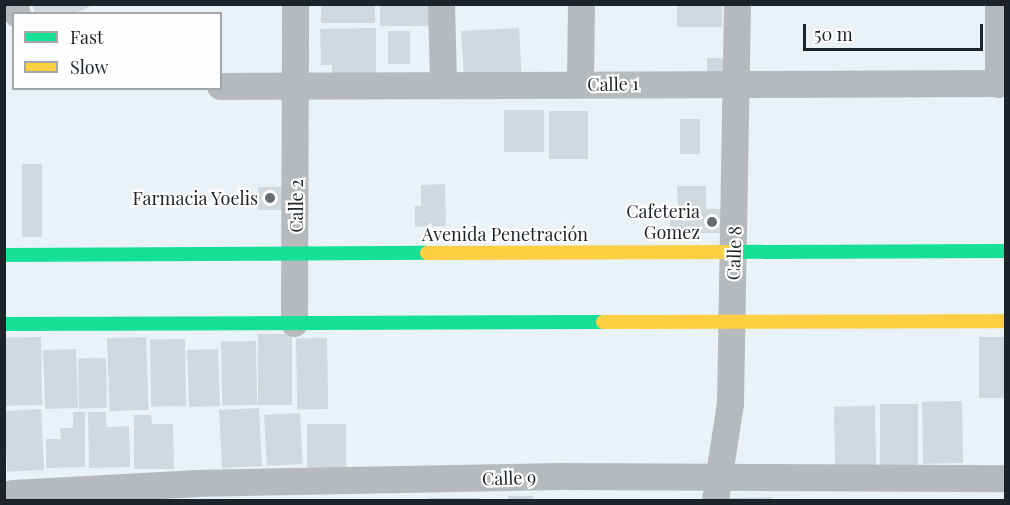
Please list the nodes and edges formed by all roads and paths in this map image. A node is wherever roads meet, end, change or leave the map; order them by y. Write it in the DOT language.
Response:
graph roads {
  1 [pos="295,4"];
  2 [pos="441,4"];
  3 [pos="581,4"];
  4 [pos="737,4"];
  5 [pos="998,4"];
  6 [pos="735,82"];
  7 [pos="442,83"];
  8 [pos="580,84"];
  9 [pos="1002,84"];
  10 [pos="222,86"];
  11 [pos="296,88"];
  12 [pos="735,250"];
  13 [pos="1005,251"];
  14 [pos="296,254"];
  15 [pos="4,255"];
  16 [pos="1005,321"];
  17 [pos="731,322"];
  18 [pos="294,323"];
  19 [pos="4,324"];
  20 [pos="1005,478"];
  21 [pos="560,488"];
  22 [pos="716,490"];
  23 [pos="413,491"];
  24 [pos="12,493"];
  25 [pos="81,495"];
  1 -- 11 [label="street, Calle 2"];
  2 -- 7 [label="street"];
  3 -- 8 [label="street"];
  4 -- 6 [label="street, Calle 8"];
  5 -- 9 [label="street"];
  6 -- 8 [label="street, Calle 1"];
  6 -- 9 [label="street, Calle 1"];
  6 -- 12 [label="street, Calle 8"];
  7 -- 8 [label="street, Calle 1"];
  7 -- 11 [label="street, Calle 1"];
  10 -- 11 [label="street, Calle 1"];
  11 -- 14 [label="street, Calle 2"];
  12 -- 13 [label="street, Avenida Penetración"];
  12 -- 14 [label="street, Avenida Penetración"];
  12 -- 17 [label="street, Calle 8"];
  14 -- 15 [label="street, Avenida Penetración"];
  14 -- 18 [label="street, Calle 2"];
  16 -- 17 [label="street"];
  17 -- 18 [label="street"];
  17 -- 22 [label="street, Calle 8"];
  18 -- 19 [label="street"];
  20 -- 22 [label="street, Calle 9"];
  21 -- 22 [label="street, Calle 9"];
  21 -- 23 [label="street, Calle 9"];
  23 -- 25 [label="street, Calle 9"];
  24 -- 25 [label="street, Calle 9"];
}
